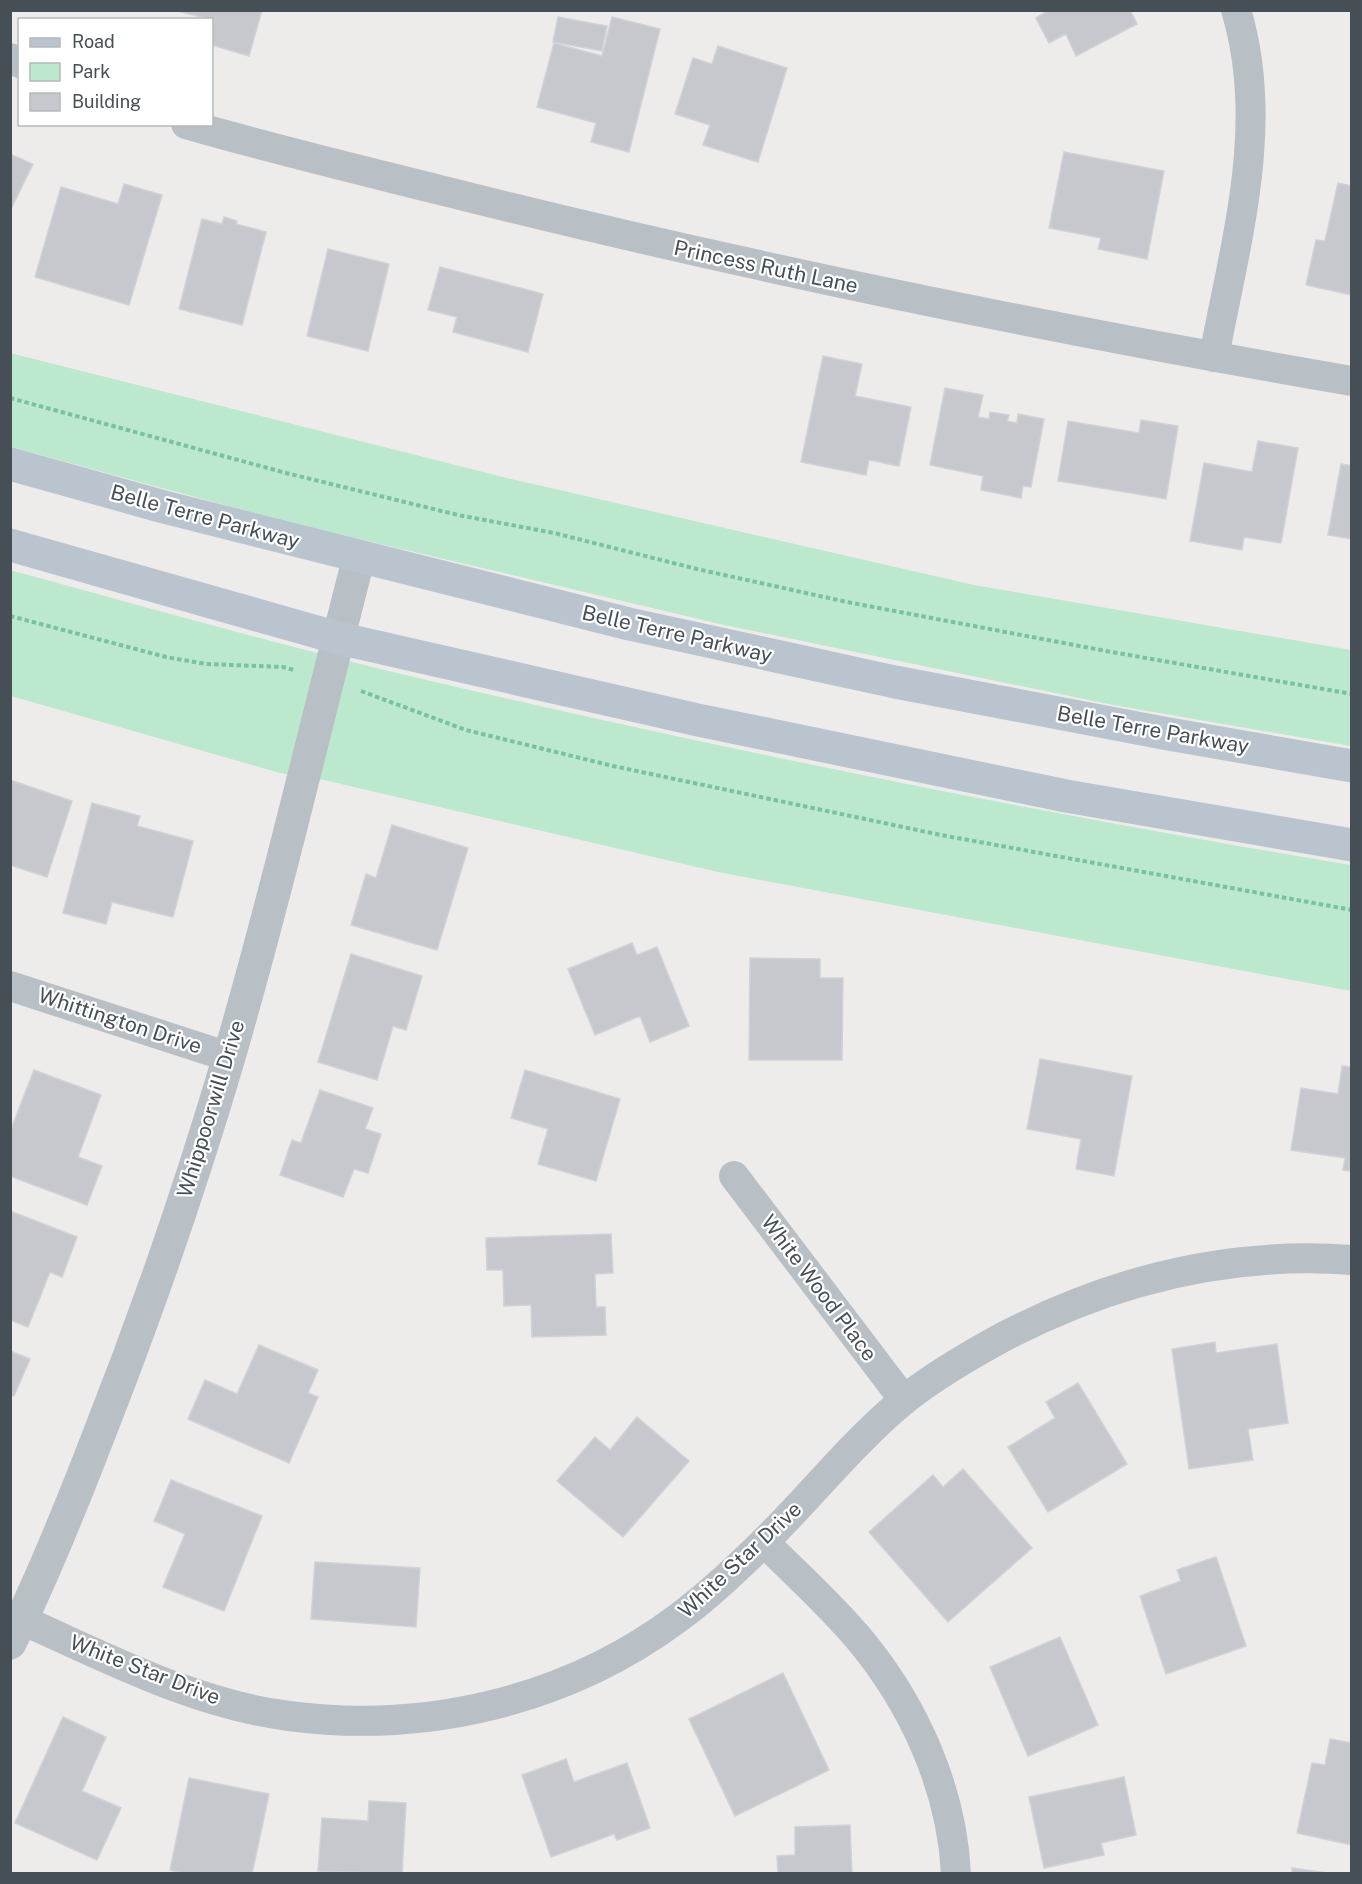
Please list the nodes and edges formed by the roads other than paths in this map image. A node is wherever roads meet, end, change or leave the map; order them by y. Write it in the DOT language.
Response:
graph roads {
  1 [pos="1236,10"];
  2 [pos="193,126"];
  3 [pos="1214,357"];
  4 [pos="1352,381"];
  5 [pos="10,464"];
  6 [pos="10,545"];
  7 [pos="359,557"];
  8 [pos="338,638"];
  9 [pos="1352,766"];
  10 [pos="1352,845"];
  11 [pos="10,986"];
  12 [pos="229,1057"];
  13 [pos="734,1176"];
  14 [pos="1352,1260"];
  15 [pos="904,1400"];
  16 [pos="764,1542"];
  17 [pos="16,1632"];
  18 [pos="956,1874"];
  1 -- 3 [label="street"];
  2 -- 3 [label="street, Princess Ruth Lane"];
  3 -- 4 [label="street, Princess Ruth Lane"];
  5 -- 7 [label="main road, Belle Terre Parkway"];
  6 -- 8 [label="main road"];
  7 -- 8 [label="street, Whippoorwill Drive"];
  7 -- 9 [label="main road, Belle Terre Parkway"];
  8 -- 10 [label="main road"];
  8 -- 12 [label="street, Whippoorwill Drive"];
  11 -- 12 [label="street, Whittington Drive"];
  12 -- 17 [label="street, Whippoorwill Drive"];
  13 -- 15 [label="street, White Wood Place"];
  14 -- 15 [label="street, White Star Drive"];
  15 -- 16 [label="street, White Star Drive"];
  16 -- 17 [label="street, White Star Drive"];
  16 -- 18 [label="street"];
}
